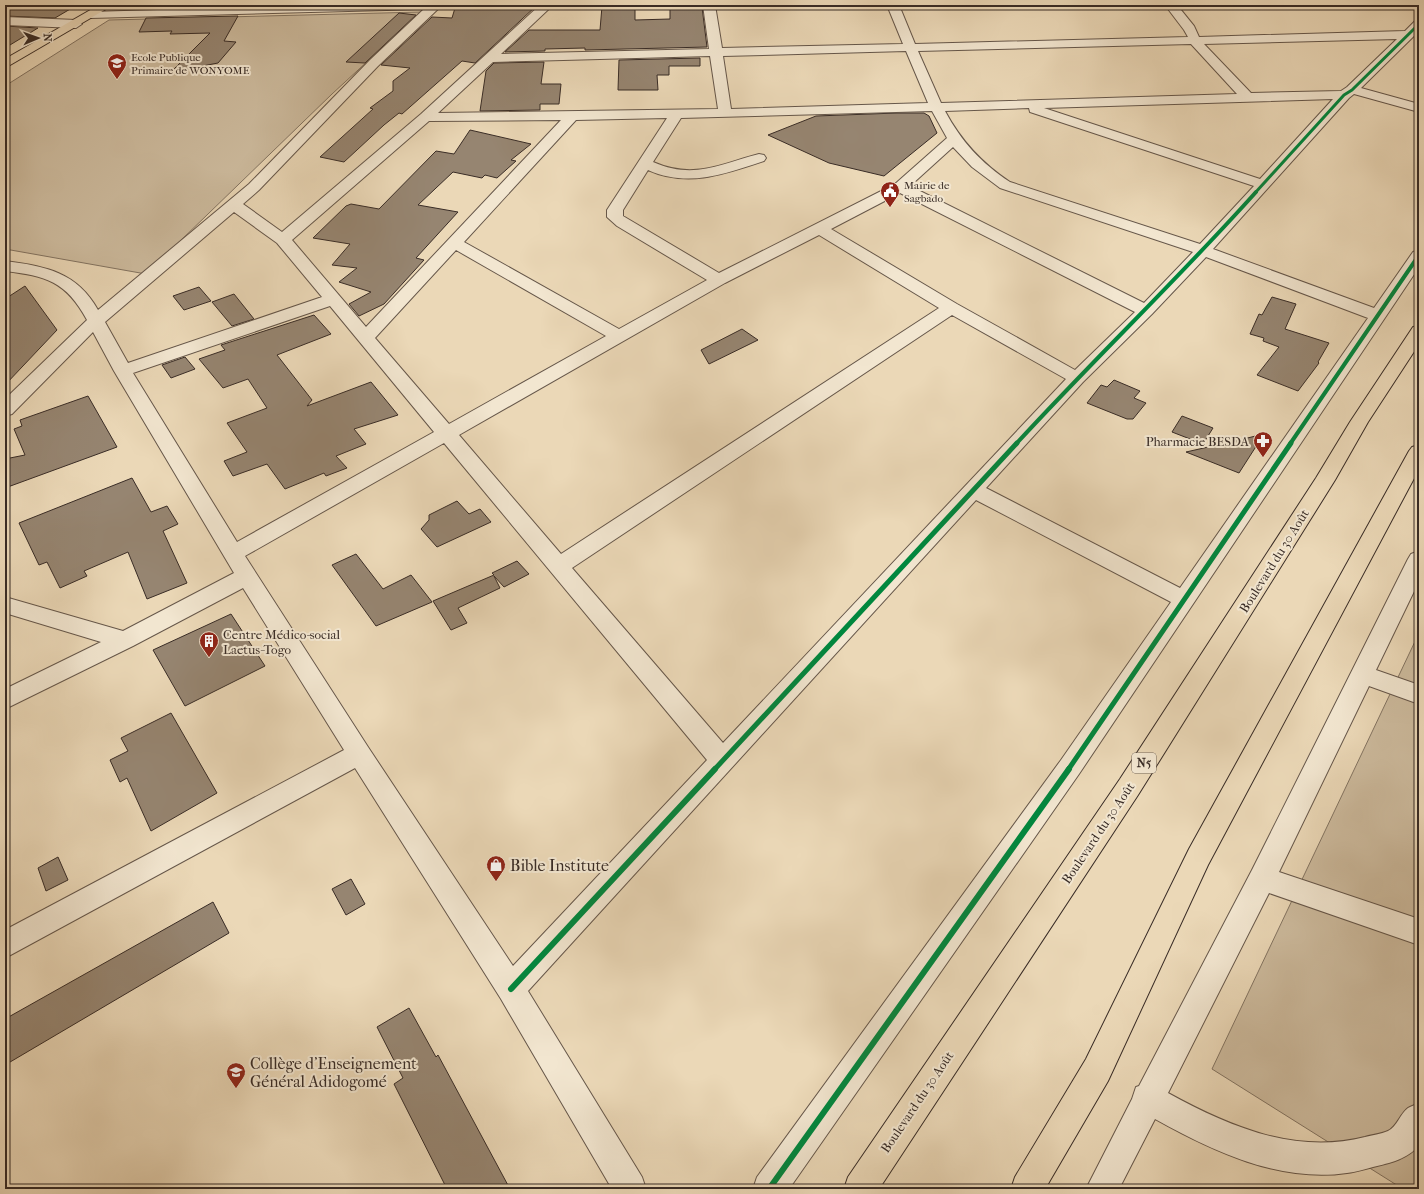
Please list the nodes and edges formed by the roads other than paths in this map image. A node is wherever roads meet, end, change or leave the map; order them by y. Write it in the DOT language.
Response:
graph roads {
  1 [pos="107,5"];
  2 [pos="435,5"];
  3 [pos="441,5"];
  4 [pos="548,5"];
  5 [pos="709,5"];
  6 [pos="893,5"];
  7 [pos="1172,5"];
  8 [pos="333,6"];
  9 [pos="91,15"];
  10 [pos="5,21"];
  11 [pos="76,24"];
  12 [pos="1413,30"];
  13 [pos="1196,42"];
  14 [pos="911,49"];
  15 [pos="716,53"];
  16 [pos="490,58"];
  17 [pos="5,64"];
  18 [pos="1348,92"];
  19 [pos="1246,96"];
  20 [pos="1021,105"];
  21 [pos="936,107"];
  22 [pos="1419,108"];
  23 [pos="725,113"];
  24 [pos="677,114"];
  25 [pos="426,117"];
  26 [pos="571,117"];
  27 [pos="954,139"];
  28 [pos="758,158"];
  29 [pos="645,164"];
  30 [pos="1262,184"];
  31 [pos="900,187"];
  32 [pos="234,205"];
  33 [pos="819,228"];
  34 [pos="283,240"];
  35 [pos="455,243"];
  36 [pos="1204,251"];
  37 [pos="1419,255"];
  38 [pos="5,266"];
  39 [pos="719,280"];
  40 [pos="334,299"];
  41 [pos="951,308"];
  42 [pos="1145,310"];
  43 [pos="1376,315"];
  44 [pos="95,321"];
  45 [pos="1419,331"];
  46 [pos="367,337"];
  47 [pos="620,337"];
  48 [pos="123,371"];
  49 [pos="1077,378"];
  50 [pos="5,410"];
  51 [pos="448,434"];
  52 [pos="1419,451"];
  53 [pos="973,490"];
  54 [pos="233,554"];
  55 [pos="1419,559"];
  56 [pos="560,566"];
  57 [pos="247,576"];
  58 [pos="1184,599"];
  59 [pos="5,605"];
  60 [pos="125,640"];
  61 [pos="1362,674"];
  62 [pos="1419,695"];
  63 [pos="5,700"];
  64 [pos="359,754"];
  65 [pos="723,761"];
  66 [pos="1262,879"];
  67 [pos="1419,932"];
  68 [pos="5,945"];
  69 [pos="511,988"];
  70 [pos="1147,1098"];
  71 [pos="1419,1118"];
  72 [pos="630,1189"];
  73 [pos="769,1189"];
  74 [pos="860,1189"];
  75 [pos="1027,1189"];
  76 [pos="1102,1189"];
  1 -- 9 [label="main road"];
  2 -- 3 [label="street"];
  2 -- 8 [label="street"];
  2 -- 32 [label="street"];
  4 -- 16 [label="street"];
  5 -- 15 [label="street"];
  6 -- 14 [label="street"];
  7 -- 13 [label="street"];
  8 -- 9 [label="street"];
  9 -- 11 [label="main road"];
  10 -- 11 [label="street"];
  11 -- 17 [label="main road"];
  12 -- 13 [label="street"];
  12 -- 18 [label="street"];
  13 -- 14 [label="street"];
  13 -- 19 [label="street"];
  14 -- 15 [label="street"];
  14 -- 21 [label="street"];
  15 -- 16 [label="street"];
  15 -- 23 [label="street"];
  16 -- 25 [label="street"];
  18 -- 19 [label="street"];
  18 -- 22 [label="street"];
  18 -- 30 [label="street"];
  19 -- 20 [label="street"];
  20 -- 21 [label="street"];
  20 -- 30 [label="street"];
  21 -- 23 [label="street"];
  21 -- 27 [label="street"];
  23 -- 24 [label="street"];
  24 -- 26 [label="street"];
  24 -- 29 [label="street"];
  25 -- 26 [label="street"];
  25 -- 34 [label="street"];
  26 -- 35 [label="street"];
  27 -- 31 [label="street"];
  27 -- 36 [label="street"];
  28 -- 29 [label="street"];
  29 -- 39 [label="street"];
  30 -- 36 [label="street"];
  31 -- 33 [label="street"];
  31 -- 42 [label="street"];
  32 -- 34 [label="street"];
  32 -- 44 [label="street"];
  33 -- 39 [label="street"];
  33 -- 41 [label="street"];
  34 -- 40 [label="street"];
  35 -- 46 [label="street"];
  35 -- 47 [label="street"];
  36 -- 42 [label="street"];
  36 -- 43 [label="street"];
  37 -- 43 [label="street"];
  38 -- 44 [label="street"];
  39 -- 47 [label="street"];
  40 -- 46 [label="street"];
  40 -- 48 [label="street"];
  41 -- 49 [label="street"];
  41 -- 56 [label="street"];
  42 -- 49 [label="street"];
  43 -- 58 [label="street"];
  44 -- 48 [label="street"];
  44 -- 50 [label="street"];
  45 -- 74 [label="main road, Boulevard du 30 Août / N5"];
  46 -- 51 [label="street"];
  47 -- 51 [label="street"];
  48 -- 54 [label="street"];
  49 -- 53 [label="street"];
  51 -- 54 [label="street"];
  51 -- 56 [label="street"];
  52 -- 75 [label="main road"];
  53 -- 58 [label="street"];
  53 -- 65 [label="street"];
  54 -- 57 [label="street"];
  55 -- 61 [label="street"];
  56 -- 65 [label="street"];
  57 -- 60 [label="street"];
  57 -- 64 [label="street"];
  58 -- 73 [label="street"];
  59 -- 60 [label="street"];
  60 -- 63 [label="street"];
  61 -- 62 [label="street"];
  61 -- 66 [label="street"];
  64 -- 68 [label="street"];
  64 -- 69 [label="street"];
  65 -- 69 [label="street"];
  66 -- 67 [label="street"];
  66 -- 70 [label="street"];
  69 -- 72 [label="street"];
  70 -- 71 [label="street"];
  70 -- 76 [label="street"];
}
